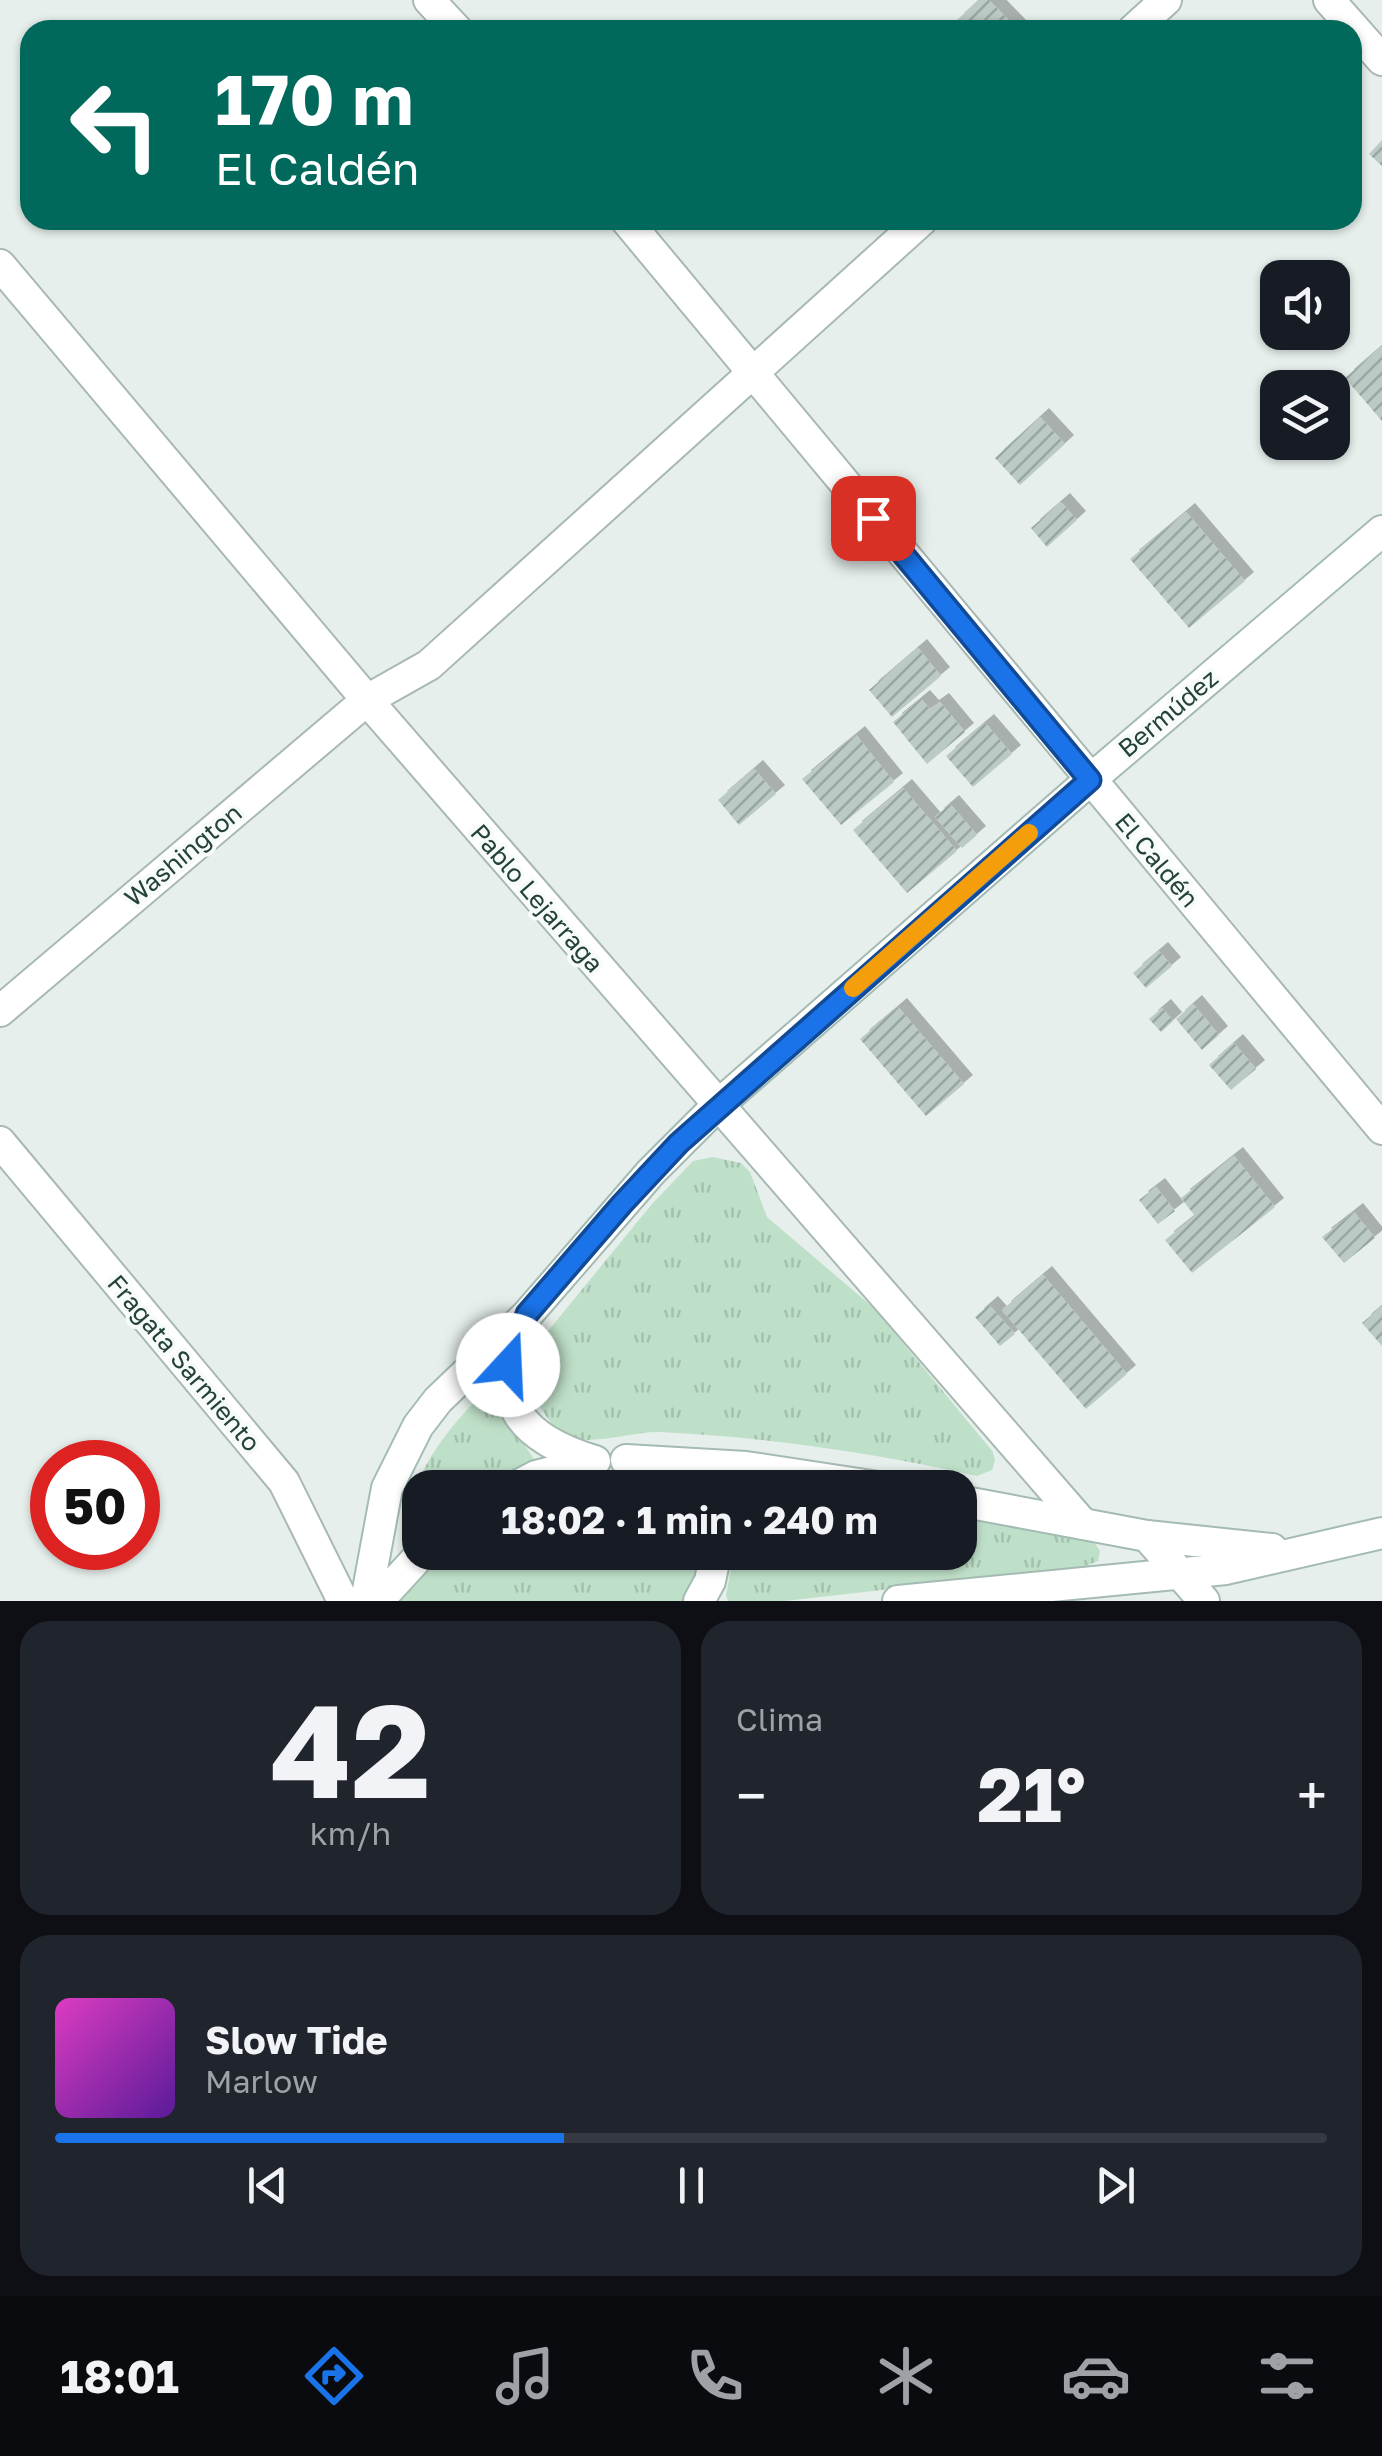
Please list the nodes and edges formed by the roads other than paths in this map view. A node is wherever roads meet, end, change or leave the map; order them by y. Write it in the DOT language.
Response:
graph roads {
  1 [pos="430,0"];
  2 [pos="1166,0"];
  3 [pos="1329,0"];
  4 [pos="448,20"];
  5 [pos="1144,20"];
  6 [pos="1347,20"];
  7 [pos="1362,37"];
  8 [pos="1382,60"];
  9 [pos="634,230"];
  10 [pos="911,230"];
  11 [pos="0,265"];
  12 [pos="753,372"];
  13 [pos="1382,531"];
  14 [pos="367,700"];
  15 [pos="1090,780"];
  16 [pos="0,1010"];
  17 [pos="717,1106"];
  18 [pos="1382,1129"];
  19 [pos="0,1142"];
  20 [pos="527,1314"];
  21 [pos="626,1460"];
  22 [pos="594,1461"];
  23 [pos="556,1470"];
  24 [pos="657,1470"];
  25 [pos="771,1470"];
  26 [pos="977,1504"];
  27 [pos="1083,1524"];
  28 [pos="1382,1533"];
  29 [pos="1147,1536"];
  30 [pos="1320,1548"];
  31 [pos="406,1570"];
  32 [pos="712,1570"];
  33 [pos="1184,1574"];
  34 [pos="961,1598"];
  35 [pos="343,1601"];
  36 [pos="366,1601"];
  37 [pos="378,1601"];
  38 [pos="699,1601"];
  39 [pos="898,1601"];
  40 [pos="1204,1601"];
  1 -- 4 [label="street"];
  2 -- 5 [label="street"];
  3 -- 6 [label="street"];
  7 -- 8 [label="street"];
  9 -- 12 [label="street, El Caldén"];
  10 -- 12 [label="street, Washington"];
  11 -- 14 [label="street, Pablo Lejarraga"];
  12 -- 14 [label="street, Washington"];
  12 -- 15 [label="street, El Caldén"];
  13 -- 15 [label="street, Bermúdez"];
  14 -- 16 [label="street, Washington"];
  14 -- 17 [label="street, Pablo Lejarraga"];
  15 -- 17 [label="street, Bermúdez"];
  15 -- 18 [label="street, El Caldén"];
  17 -- 20 [label="street, Bermúdez"];
  17 -- 27 [label="street, Pablo Lejarraga"];
  19 -- 35 [label="street, Fragata Sarmiento"];
  20 -- 22 [label="street, Bermúdez"];
  20 -- 36 [label="street, Bermúdez"];
  21 -- 22 [label="street"];
  21 -- 24 [label="street"];
  21 -- 25 [label="street"];
  22 -- 23 [label="street"];
  26 -- 27 [label="street"];
  27 -- 29 [label="street"];
  28 -- 30 [label="street"];
  29 -- 30 [label="street"];
  29 -- 33 [label="street"];
  30 -- 33 [label="street"];
  31 -- 37 [label="street"];
  32 -- 38 [label="street"];
  33 -- 34 [label="street"];
  33 -- 40 [label="street"];
  34 -- 39 [label="street"];
}
